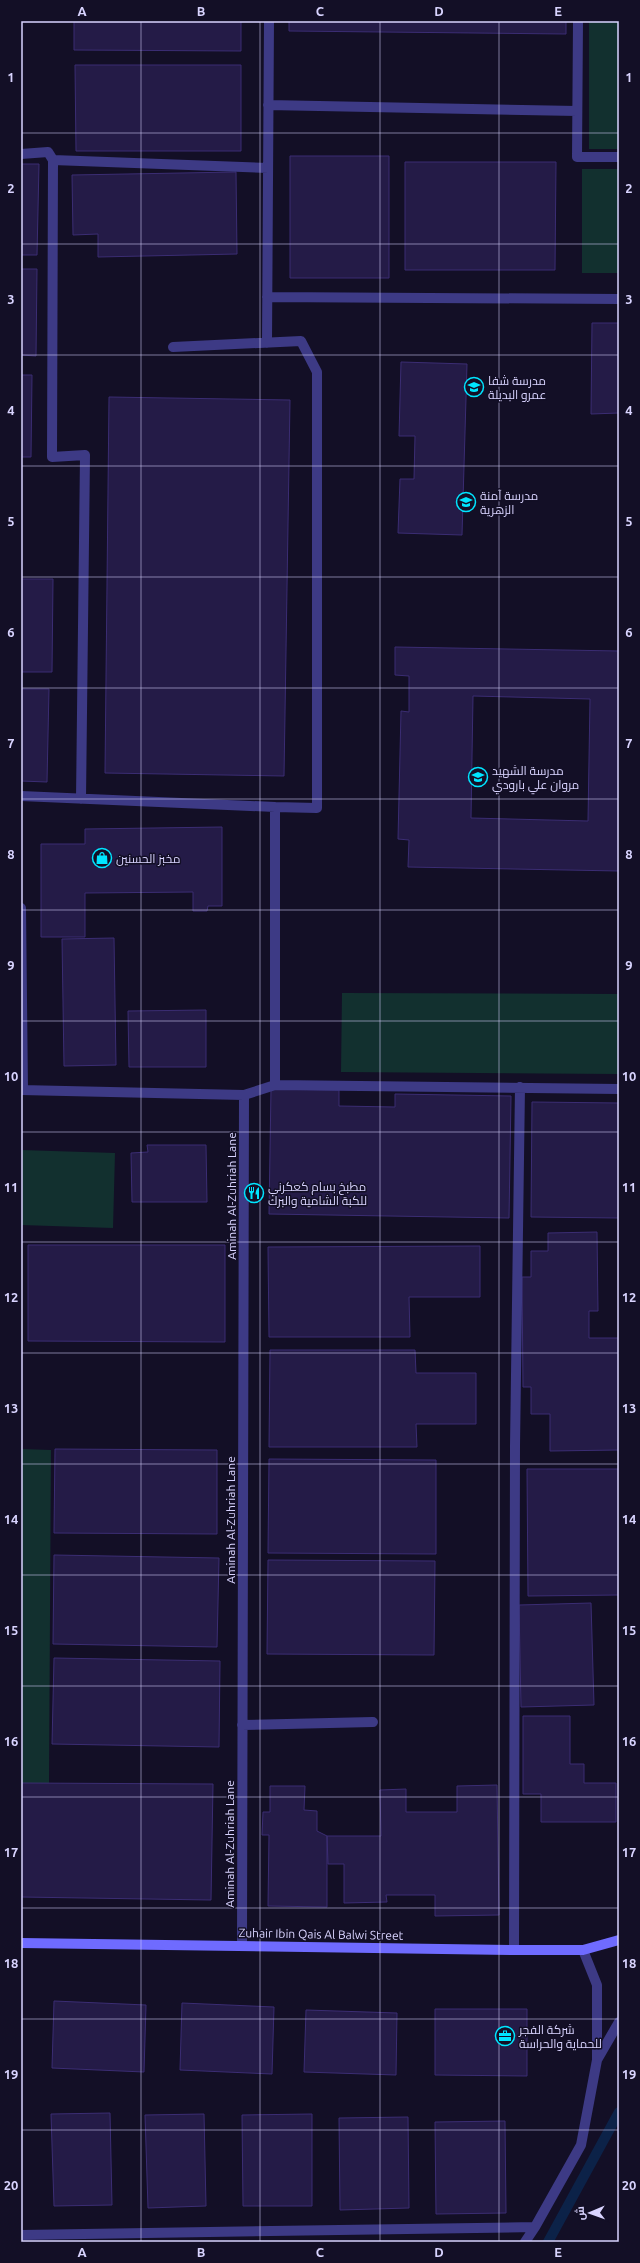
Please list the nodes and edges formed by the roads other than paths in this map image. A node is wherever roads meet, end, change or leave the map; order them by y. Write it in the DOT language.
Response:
graph roads {
  1 [pos="269,21"];
  2 [pos="578,21"];
  3 [pos="268,105"];
  4 [pos="578,111"];
  5 [pos="21,154"];
  6 [pos="619,157"];
  7 [pos="53,160"];
  8 [pos="268,168"];
  9 [pos="267,297"];
  10 [pos="619,299"];
  11 [pos="267,343"];
  12 [pos="172,347"];
  13 [pos="21,796"];
  14 [pos="80,799"];
  15 [pos="275,807"];
  16 [pos="21,908"];
  17 [pos="275,1084"];
  18 [pos="520,1087"];
  19 [pos="619,1089"];
  20 [pos="22,1090"];
  21 [pos="244,1095"];
  22 [pos="373,1722"];
  23 [pos="242,1726"];
  24 [pos="619,1940"];
  25 [pos="21,1943"];
  26 [pos="242,1945"];
  27 [pos="514,1950"];
  28 [pos="583,1950"];
  29 [pos="619,2022"];
  30 [pos="597,2060"];
  31 [pos="536,2227"];
  32 [pos="21,2234"];
  33 [pos="525,2242"];
  1 -- 3 [label="street"];
  2 -- 4 [label="street"];
  3 -- 4 [label="street"];
  3 -- 8 [label="street"];
  4 -- 6 [label="street"];
  5 -- 7 [label="street"];
  7 -- 8 [label="street"];
  7 -- 14 [label="street"];
  8 -- 9 [label="street"];
  9 -- 10 [label="street"];
  9 -- 11 [label="street"];
  11 -- 12 [label="street"];
  11 -- 15 [label="street"];
  13 -- 14 [label="street"];
  14 -- 15 [label="street"];
  15 -- 17 [label="street"];
  16 -- 20 [label="street"];
  17 -- 18 [label="street"];
  17 -- 21 [label="street"];
  18 -- 19 [label="street"];
  18 -- 27 [label="street"];
  20 -- 21 [label="street"];
  21 -- 23 [label="street, Aminah Al-Zuhriah Lane"];
  22 -- 23 [label="street"];
  23 -- 26 [label="street, Aminah Al-Zuhriah Lane"];
  24 -- 28 [label="main road, Zuhair Ibin Qais Al Balwi Street"];
  25 -- 26 [label="main road, Zuhair Ibin Qais Al Balwi Street"];
  26 -- 27 [label="main road, Zuhair Ibin Qais Al Balwi Street"];
  27 -- 28 [label="main road, Zuhair Ibin Qais Al Balwi Street"];
  28 -- 30 [label="street"];
  29 -- 30 [label="street"];
  30 -- 31 [label="street"];
  31 -- 32 [label="street"];
  31 -- 33 [label="street"];
}
